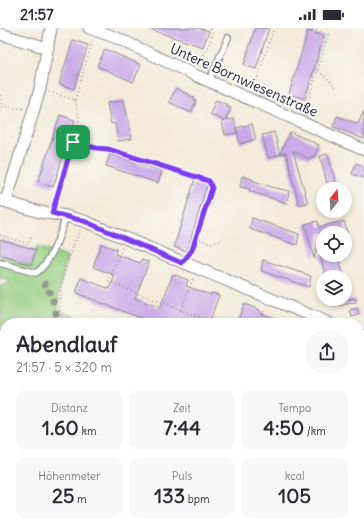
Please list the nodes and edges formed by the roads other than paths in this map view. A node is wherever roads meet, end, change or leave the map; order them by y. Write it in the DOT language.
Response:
graph roads {
  1 [pos="51,28"];
  2 [pos="92,29"];
  3 [pos="0,34"];
  4 [pos="228,38"];
  5 [pos="48,48"];
  6 [pos="209,82"];
  7 [pos="364,150"];
  8 [pos="3,200"];
  9 [pos="66,216"];
  10 [pos="0,263"];
  11 [pos="318,318"];
  1 -- 5 [label="street"];
  2 -- 6 [label="street, Untere Bornwiesenstraße"];
  3 -- 5 [label="street"];
  4 -- 6 [label="lane"];
  5 -- 8 [label="street"];
  6 -- 7 [label="street, Untere Bornwiesenstraße"];
  8 -- 9 [label="street"];
  9 -- 10 [label="lane"];
  9 -- 11 [label="street"];
}
